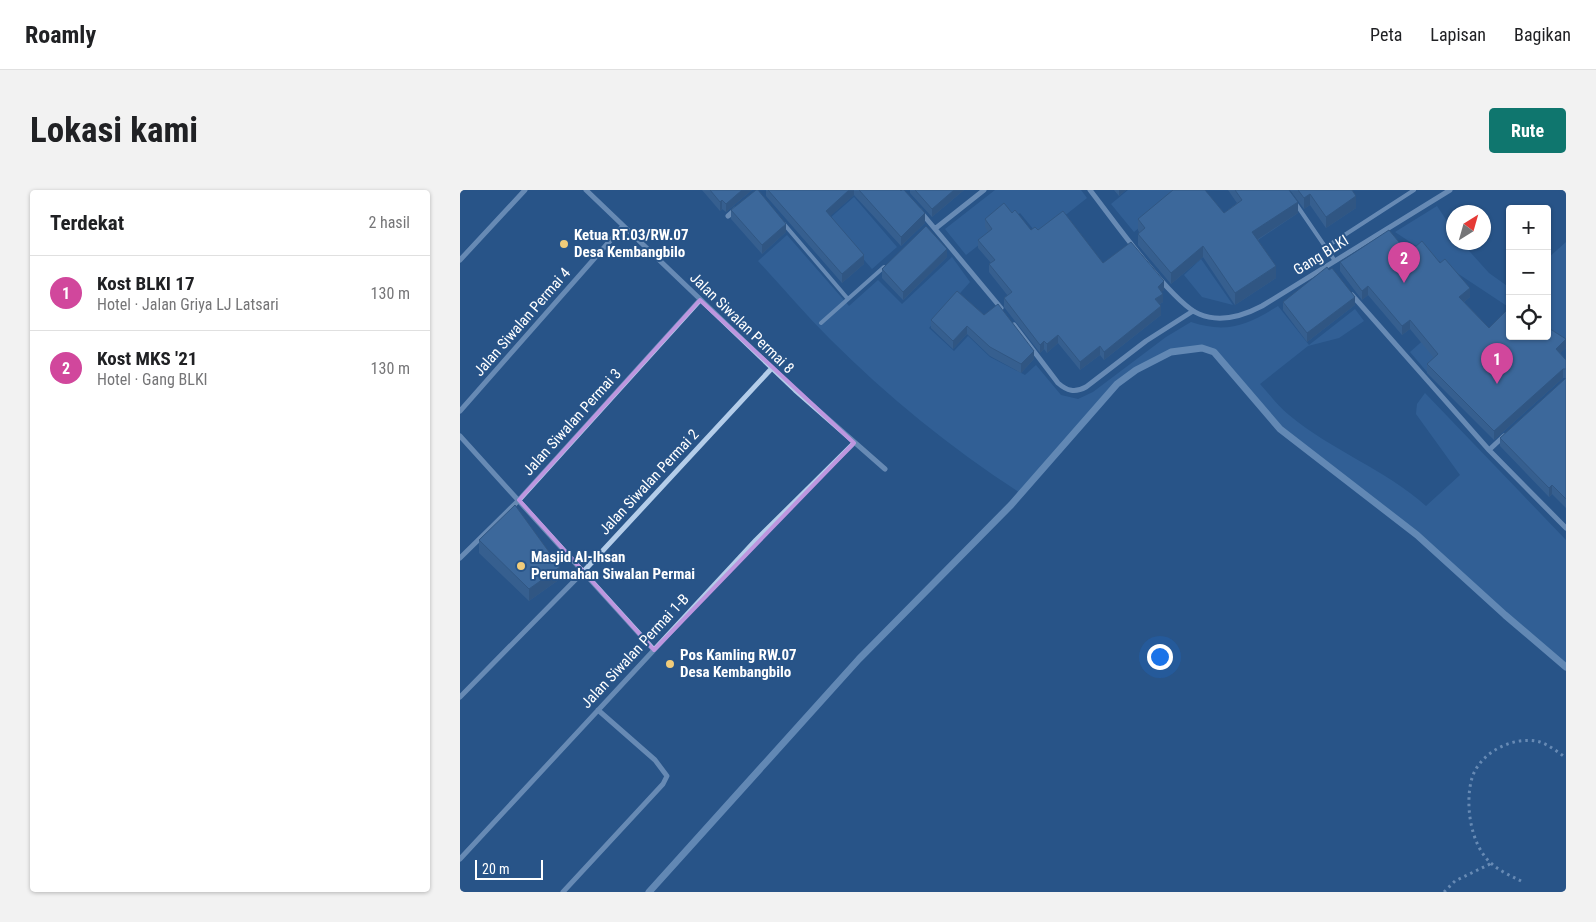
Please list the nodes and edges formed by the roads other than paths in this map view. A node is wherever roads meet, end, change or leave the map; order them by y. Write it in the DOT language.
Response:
graph roads {
  1 [pos="525,190"];
  2 [pos="586,190"];
  3 [pos="984,190"];
  4 [pos="1090,190"];
  5 [pos="1414,190"];
  6 [pos="1450,190"];
  7 [pos="1292,198"];
  8 [pos="742,204"];
  9 [pos="914,204"];
  10 [pos="728,216"];
  11 [pos="781,221"];
  12 [pos="624,226"];
  13 [pos="934,226"];
  14 [pos="925,230"];
  15 [pos="1326,247"];
  16 [pos="460,260"];
  17 [pos="890,261"];
  18 [pos="1335,261"];
  19 [pos="1329,265"];
  20 [pos="1334,272"];
  21 [pos="1345,286"];
  22 [pos="848,299"];
  23 [pos="700,300"];
  24 [pos="1193,311"];
  25 [pos="1005,313"];
  26 [pos="1010,320"];
  27 [pos="821,323"];
  28 [pos="772,368"];
  29 [pos="460,411"];
  30 [pos="1510,431"];
  31 [pos="460,436"];
  32 [pos="854,443"];
  33 [pos="1489,450"];
  34 [pos="885,469"];
  35 [pos="519,500"];
  36 [pos="1566,528"];
  37 [pos="460,558"];
  38 [pos="583,572"];
  39 [pos="654,650"];
  40 [pos="460,697"];
  41 [pos="598,710"];
  42 [pos="460,860"];
  43 [pos="563,892"];
  1 -- 16 [label="street"];
  2 -- 12 [label="street, Jalan Siwalan Permai 8"];
  3 -- 13 [label="street"];
  4 -- 24 [label="street"];
  5 -- 15 [label="lane"];
  6 -- 18 [label="street, Gang BLKI"];
  7 -- 15 [label="lane"];
  8 -- 10 [label="street"];
  9 -- 13 [label="street"];
  11 -- 22 [label="lane"];
  12 -- 23 [label="street, Jalan Siwalan Permai 8"];
  12 -- 29 [label="street, Jalan Siwalan Permai 4"];
  13 -- 14 [label="lane"];
  13 -- 25 [label="street"];
  15 -- 18 [label="lane"];
  17 -- 22 [label="lane"];
  18 -- 19 [label="street, Gang BLKI"];
  19 -- 20 [label="street"];
  19 -- 24 [label="street, Gang BLKI"];
  21 -- 33 [label="street"];
  22 -- 27 [label="lane"];
  23 -- 28 [label="street, Jalan Siwalan Permai 8"];
  23 -- 35 [label="street, Jalan Siwalan Permai 3"];
  24 -- 26 [label="street"];
  28 -- 32 [label="street, Jalan Siwalan Permai 8"];
  28 -- 38 [label="street, Jalan Siwalan Permai 2"];
  30 -- 33 [label="street"];
  31 -- 35 [label="street"];
  32 -- 34 [label="street, Jalan Siwalan Permai 8"];
  32 -- 39 [label="street, Jalan Siwalan Permai 1-B"];
  33 -- 36 [label="street"];
  35 -- 37 [label="street, Jalan Siwalan Permai 3"];
  35 -- 38 [label="street"];
  38 -- 39 [label="street"];
  38 -- 40 [label="street, Jalan Siwalan Permai 2"];
  39 -- 41 [label="street, Jalan Siwalan Permai 1-B"];
  41 -- 42 [label="street, Jalan Siwalan Permai 1-B"];
  41 -- 43 [label="street"];
}
